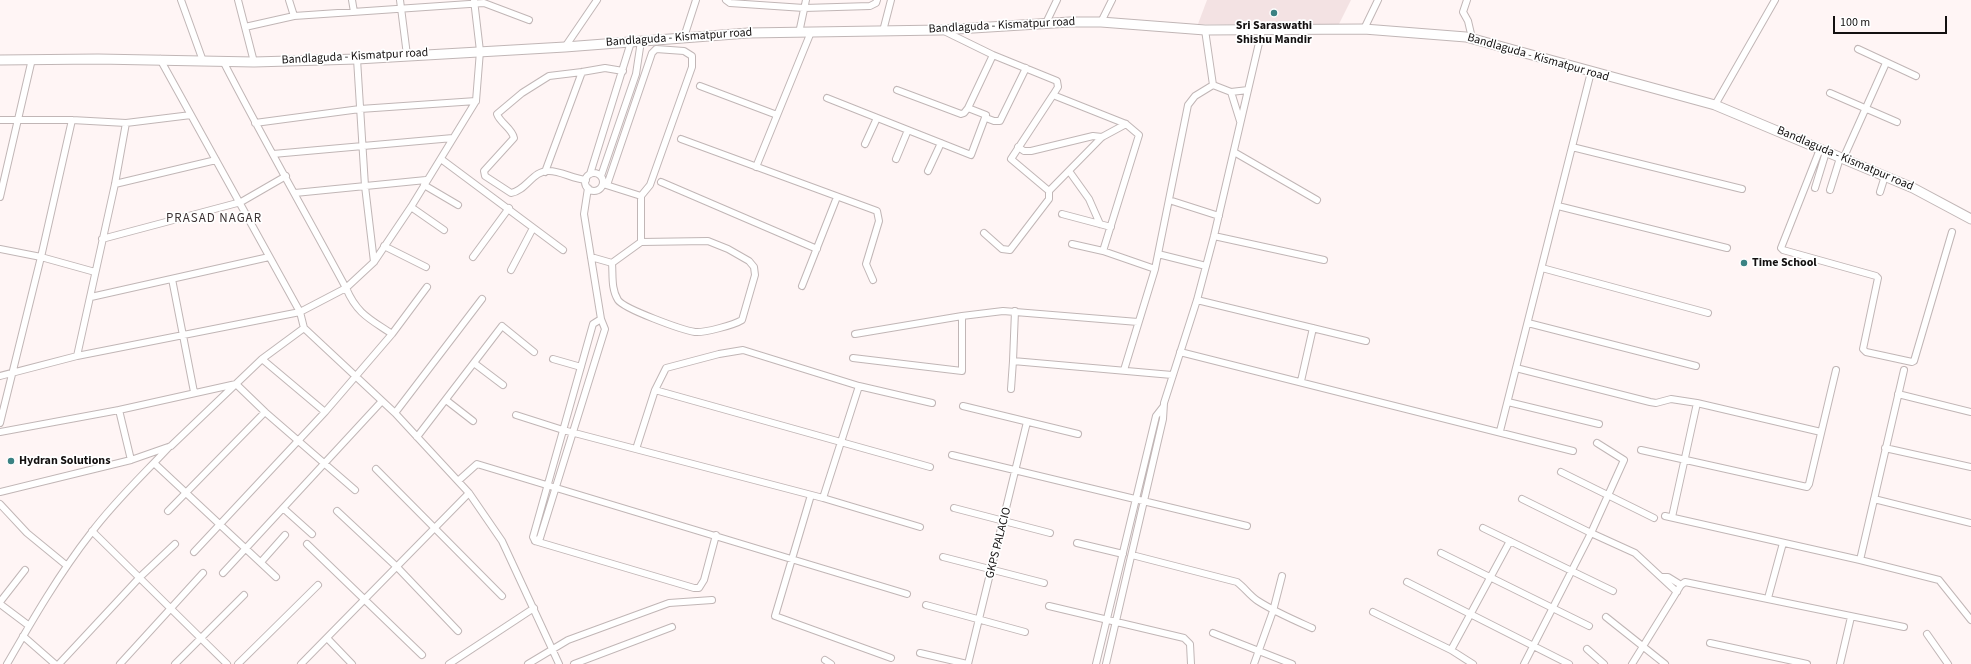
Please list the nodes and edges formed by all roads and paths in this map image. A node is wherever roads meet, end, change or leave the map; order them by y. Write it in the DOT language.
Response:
graph roads {
  1 [pos="181,0"];
  2 [pos="238,0"];
  3 [pos="289,0"];
  4 [pos="352,0"];
  5 [pos="400,0"];
  6 [pos="597,0"];
  7 [pos="696,0"];
  8 [pos="726,0"];
  9 [pos="806,0"];
  10 [pos="877,0"];
  11 [pos="891,0"];
  12 [pos="1057,0"];
  13 [pos="1112,0"];
  14 [pos="1378,0"];
  15 [pos="1467,0"];
  16 [pos="1775,0"];
  17 [pos="474,2"];
  18 [pos="494,3"];
  19 [pos="804,8"];
  20 [pos="400,10"];
  21 [pos="354,12"];
  22 [pos="294,16"];
  23 [pos="529,20"];
  24 [pos="1101,22"];
  25 [pos="1046,24"];
  26 [pos="245,27"];
  27 [pos="1364,29"];
  28 [pos="941,30"];
  29 [pos="1206,30"];
  30 [pos="1262,30"];
  31 [pos="883,31"];
  32 [pos="811,32"];
  33 [pos="799,33"];
  34 [pos="684,37"];
  35 [pos="1472,38"];
  36 [pos="641,41"];
  37 [pos="631,42"];
  38 [pos="565,47"];
  39 [pos="1858,50"];
  40 [pos="480,51"];
  41 [pos="407,55"];
  42 [pos="993,55"];
  43 [pos="32,59"];
  44 [pos="160,59"];
  45 [pos="357,59"];
  46 [pos="0,60"];
  47 [pos="203,61"];
  48 [pos="223,61"];
  49 [pos="254,62"];
  50 [pos="1886,63"];
  51 [pos="1026,68"];
  52 [pos="623,71"];
  53 [pos="582,72"];
  54 [pos="1591,72"];
  55 [pos="1916,76"];
  56 [pos="1213,85"];
  57 [pos="700,86"];
  58 [pos="897,90"];
  59 [pos="1248,90"];
  60 [pos="1231,92"];
  61 [pos="1830,93"];
  62 [pos="1053,95"];
  63 [pos="827,98"];
  64 [pos="476,101"];
  65 [pos="1715,105"];
  66 [pos="968,108"];
  67 [pos="360,109"];
  68 [pos="1866,109"];
  69 [pos="191,115"];
  70 [pos="777,115"];
  71 [pos="878,118"];
  72 [pos="986,118"];
  73 [pos="0,120"];
  74 [pos="18,120"];
  75 [pos="72,120"];
  76 [pos="1241,122"];
  77 [pos="1897,122"];
  78 [pos="126,123"];
  79 [pos="254,123"];
  80 [pos="1126,124"];
  81 [pos="908,130"];
  82 [pos="1102,137"];
  83 [pos="453,138"];
  84 [pos="681,139"];
  85 [pos="941,143"];
  86 [pos="865,144"];
  87 [pos="362,146"];
  88 [pos="1018,147"];
  89 [pos="1572,147"];
  90 [pos="1823,150"];
  91 [pos="1234,152"];
  92 [pos="273,154"];
  93 [pos="441,159"];
  94 [pos="896,159"];
  95 [pos="1841,159"];
  96 [pos="216,160"];
  97 [pos="756,167"];
  98 [pos="928,171"];
  99 [pos="1069,171"];
  100 [pos="545,172"];
  101 [pos="590,174"];
  102 [pos="286,176"];
  103 [pos="601,176"];
  104 [pos="1886,176"];
  105 [pos="586,180"];
  106 [pos="661,182"];
  107 [pos="425,183"];
  108 [pos="115,184"];
  109 [pos="604,185"];
  110 [pos="365,186"];
  111 [pos="588,188"];
  112 [pos="1815,188"];
  113 [pos="1742,189"];
  114 [pos="1830,190"];
  115 [pos="1049,191"];
  116 [pos="1880,192"];
  117 [pos="295,193"];
  118 [pos="0,194"];
  119 [pos="641,196"];
  120 [pos="837,197"];
  121 [pos="1169,200"];
  122 [pos="1317,200"];
  123 [pos="240,202"];
  124 [pos="458,205"];
  125 [pos="1558,206"];
  126 [pos="411,207"];
  127 [pos="509,208"];
  128 [pos="1062,214"];
  129 [pos="1219,216"];
  130 [pos="1971,219"];
  131 [pos="1100,224"];
  132 [pos="1111,227"];
  133 [pos="534,228"];
  134 [pos="444,230"];
  135 [pos="1952,232"];
  136 [pos="984,233"];
  137 [pos="1214,236"];
  138 [pos="102,239"];
  139 [pos="641,242"];
  140 [pos="1072,244"];
  141 [pos="384,246"];
  142 [pos="1727,248"];
  143 [pos="0,249"];
  144 [pos="817,249"];
  145 [pos="563,250"];
  146 [pos="1103,251"];
  147 [pos="1158,254"];
  148 [pos="41,257"];
  149 [pos="269,257"];
  150 [pos="473,257"];
  151 [pos="591,257"];
  152 [pos="1324,260"];
  153 [pos="374,262"];
  154 [pos="612,263"];
  155 [pos="1206,266"];
  156 [pos="426,267"];
  157 [pos="1542,268"];
  158 [pos="1155,269"];
  159 [pos="511,270"];
  160 [pos="95,272"];
  161 [pos="172,279"];
  162 [pos="872,280"];
  163 [pos="802,286"];
  164 [pos="427,287"];
  165 [pos="346,288"];
  166 [pos="91,297"];
  167 [pos="482,299"];
  168 [pos="1197,300"];
  169 [pos="1015,311"];
  170 [pos="300,312"];
  171 [pos="1708,313"];
  172 [pos="962,316"];
  173 [pos="601,319"];
  174 [pos="1138,322"];
  175 [pos="1528,323"];
  176 [pos="304,328"];
  177 [pos="1313,328"];
  178 [pos="392,334"];
  179 [pos="855,334"];
  180 [pos="184,335"];
  181 [pos="1366,341"];
  182 [pos="534,352"];
  183 [pos="1180,352"];
  184 [pos="78,356"];
  185 [pos="853,358"];
  186 [pos="262,359"];
  187 [pos="553,359"];
  188 [pos="1013,361"];
  189 [pos="474,363"];
  190 [pos="1696,366"];
  191 [pos="581,367"];
  192 [pos="1516,368"];
  193 [pos="1124,370"];
  194 [pos="1836,370"];
  195 [pos="1904,370"];
  196 [pos="12,374"];
  197 [pos="1172,375"];
  198 [pos="0,376"];
  199 [pos="358,376"];
  200 [pos="1301,381"];
  201 [pos="236,384"];
  202 [pos="503,384"];
  203 [pos="859,386"];
  204 [pos="1011,389"];
  205 [pos="655,390"];
  206 [pos="194,392"];
  207 [pos="1898,394"];
  208 [pos="446,400"];
  209 [pos="382,401"];
  210 [pos="1508,402"];
  211 [pos="932,403"];
  212 [pos="1696,403"];
  213 [pos="963,406"];
  214 [pos="1163,407"];
  215 [pos="119,410"];
  216 [pos="265,412"];
  217 [pos="325,412"];
  218 [pos="1971,412"];
  219 [pos="395,413"];
  220 [pos="516,415"];
  221 [pos="473,421"];
  222 [pos="1028,422"];
  223 [pos="0,423"];
  224 [pos="1599,424"];
  225 [pos="563,430"];
  226 [pos="1500,431"];
  227 [pos="0,432"];
  228 [pos="1821,432"];
  229 [pos="573,433"];
  230 [pos="1078,434"];
  231 [pos="417,437"];
  232 [pos="299,441"];
  233 [pos="840,443"];
  234 [pos="1597,443"];
  235 [pos="171,446"];
  236 [pos="1885,448"];
  237 [pos="636,450"];
  238 [pos="1641,450"];
  239 [pos="1573,451"];
  240 [pos="952,455"];
  241 [pos="131,460"];
  242 [pos="1683,460"];
  243 [pos="154,463"];
  244 [pos="324,464"];
  245 [pos="930,467"];
  246 [pos="1971,467"];
  247 [pos="376,469"];
  248 [pos="1017,471"];
  249 [pos="1561,472"];
  250 [pos="458,481"];
  251 [pos="547,486"];
  252 [pos="555,488"];
  253 [pos="355,490"];
  254 [pos="0,492"];
  255 [pos="186,492"];
  256 [pos="469,493"];
  257 [pos="811,496"];
  258 [pos="1608,496"];
  259 [pos="823,498"];
  260 [pos="1522,499"];
  261 [pos="1874,499"];
  262 [pos="1137,500"];
  263 [pos="1144,502"];
  264 [pos="0,504"];
  265 [pos="283,508"];
  266 [pos="954,508"];
  267 [pos="168,511"];
  268 [pos="337,511"];
  269 [pos="1654,518"];
  270 [pos="1004,521"];
  271 [pos="1971,523"];
  272 [pos="219,524"];
  273 [pos="1247,526"];
  274 [pos="920,527"];
  275 [pos="435,528"];
  276 [pos="1483,528"];
  277 [pos="92,531"];
  278 [pos="1050,533"];
  279 [pos="1591,533"];
  280 [pos="312,534"];
  281 [pos="285,535"];
  282 [pos="716,535"];
  283 [pos="535,541"];
  284 [pos="1510,541"];
  285 [pos="1078,543"];
  286 [pos="1783,543"];
  287 [pos="174,544"];
  288 [pos="307,544"];
  289 [pos="246,548"];
  290 [pos="194,552"];
  291 [pos="1441,553"];
  292 [pos="1123,554"];
  293 [pos="1132,555"];
  294 [pos="942,557"];
  295 [pos="791,559"];
  296 [pos="1860,560"];
  297 [pos="261,562"];
  298 [pos="66,566"];
  299 [pos="397,567"];
  300 [pos="25,570"];
  301 [pos="992,570"];
  302 [pos="1572,571"];
  303 [pos="203,573"];
  304 [pos="223,573"];
  305 [pos="1282,576"];
  306 [pos="140,577"];
  307 [pos="276,577"];
  308 [pos="1489,577"];
  309 [pos="1662,577"];
  310 [pos="1407,582"];
  311 [pos="1044,583"];
  312 [pos="318,585"];
  313 [pos="1681,585"];
  314 [pos="1613,591"];
  315 [pos="1677,592"];
  316 [pos="907,594"];
  317 [pos="244,595"];
  318 [pos="502,596"];
  319 [pos="1768,598"];
  320 [pos="365,600"];
  321 [pos="712,600"];
  322 [pos="0,603"];
  323 [pos="926,605"];
  324 [pos="1049,606"];
  325 [pos="171,608"];
  326 [pos="534,608"];
  327 [pos="1553,608"];
  328 [pos="1273,611"];
  329 [pos="1373,612"];
  330 [pos="1470,614"];
  331 [pos="1606,617"];
  332 [pos="1851,617"];
  333 [pos="1108,619"];
  334 [pos="980,620"];
  335 [pos="1971,620"];
  336 [pos="1117,621"];
  337 [pos="28,625"];
  338 [pos="1589,626"];
  339 [pos="1904,626"];
  340 [pos="672,627"];
  341 [pos="1312,628"];
  342 [pos="458,631"];
  343 [pos="1025,632"];
  344 [pos="1213,633"];
  345 [pos="1927,634"];
  346 [pos="23,636"];
  347 [pos="201,637"];
  348 [pos="327,638"];
  349 [pos="1710,643"];
  350 [pos="1534,645"];
  351 [pos="553,647"];
  352 [pos="1643,647"];
  353 [pos="1587,649"];
  354 [pos="1259,650"];
  355 [pos="1451,650"];
  356 [pos="920,653"];
  357 [pos="422,655"];
  358 [pos="891,658"];
  359 [pos="824,660"];
  360 [pos="1788,662"];
  361 [pos="7,664"];
  362 [pos="55,664"];
  363 [pos="59,664"];
  364 [pos="120,664"];
  365 [pos="175,664"];
  366 [pos="227,664"];
  367 [pos="238,664"];
  368 [pos="301,664"];
  369 [pos="352,664"];
  370 [pos="449,664"];
  371 [pos="528,664"];
  372 [pos="559,664"];
  373 [pos="574,664"];
  374 [pos="831,664"];
  375 [pos="967,664"];
  376 [pos="1096,664"];
  377 [pos="1106,664"];
  378 [pos="1191,664"];
  379 [pos="1254,664"];
  380 [pos="1292,664"];
  381 [pos="1473,664"];
  382 [pos="1524,664"];
  383 [pos="1569,664"];
  384 [pos="1604,664"];
  385 [pos="1632,664"];
  386 [pos="1664,664"];
  387 [pos="1807,664"];
  388 [pos="1840,664"];
  389 [pos="1948,664"];
  1 -- 47 [label="street"];
  2 -- 26 [label="street"];
  3 -- 22 [label="street"];
  4 -- 21 [label="street"];
  5 -- 20 [label="street"];
  6 -- 38 [label="street"];
  7 -- 34 [label="street"];
  8 -- 19 [label="street"];
  9 -- 19 [label="street"];
  10 -- 19 [label="street"];
  11 -- 31 [label="street"];
  12 -- 25 [label="street"];
  13 -- 24 [label="street"];
  14 -- 27 [label="street"];
  15 -- 35 [label="street"];
  16 -- 65 [label="street"];
  17 -- 18 [label="street"];
  17 -- 20 [label="street"];
  17 -- 40 [label="street"];
  18 -- 23 [label="street"];
  19 -- 33 [label="street"];
  20 -- 21 [label="street"];
  20 -- 41 [label="street"];
  21 -- 22 [label="street"];
  22 -- 26 [label="street"];
  24 -- 25 [label="street, Bandlaguda - Kismatpur road"];
  24 -- 29 [label="street, Bandlaguda - Kismatpur road"];
  25 -- 28 [label="street, Bandlaguda - Kismatpur road"];
  26 -- 49 [label="street"];
  27 -- 30 [label="street, Bandlaguda - Kismatpur road"];
  27 -- 35 [label="street, Bandlaguda - Kismatpur road"];
  28 -- 31 [label="street, Bandlaguda - Kismatpur road"];
  28 -- 42 [label="street"];
  29 -- 30 [label="street, Bandlaguda - Kismatpur road"];
  29 -- 56 [label="street"];
  30 -- 59 [label="street"];
  31 -- 32 [label="street, Bandlaguda - Kismatpur road"];
  32 -- 33 [label="street, Bandlaguda - Kismatpur road"];
  32 -- 70 [label="street"];
  33 -- 34 [label="street, Bandlaguda - Kismatpur road"];
  34 -- 36 [label="street, Bandlaguda - Kismatpur road"];
  35 -- 54 [label="street, Bandlaguda - Kismatpur road"];
  36 -- 37 [label="street, Bandlaguda - Kismatpur road"];
  36 -- 103 [label="street"];
  37 -- 38 [label="street, Bandlaguda - Kismatpur road"];
  37 -- 52 [label="street"];
  38 -- 40 [label="street, Bandlaguda - Kismatpur road"];
  39 -- 50 [label="street"];
  40 -- 41 [label="street, Bandlaguda - Kismatpur road"];
  40 -- 64 [label="street"];
  41 -- 45 [label="street, Bandlaguda - Kismatpur road"];
  42 -- 51 [label="street"];
  42 -- 66 [label="street"];
  43 -- 44 [label="street, Bandlaguda - Kismatpur road"];
  43 -- 46 [label="street, Bandlaguda - Kismatpur road"];
  43 -- 74 [label="street"];
  44 -- 47 [label="street, Bandlaguda - Kismatpur road"];
  44 -- 69 [label="street"];
  45 -- 49 [label="street, Bandlaguda - Kismatpur road"];
  45 -- 67 [label="street"];
  47 -- 48 [label="street, Bandlaguda - Kismatpur road"];
  48 -- 49 [label="street, Bandlaguda - Kismatpur road"];
  48 -- 79 [label="street"];
  50 -- 55 [label="street"];
  50 -- 68 [label="street"];
  51 -- 62 [label="street"];
  51 -- 72 [label="street"];
  52 -- 53 [label="street"];
  52 -- 101 [label="street"];
  53 -- 100 [label="street"];
  53 -- 100 [label="street"];
  54 -- 65 [label="street, Bandlaguda - Kismatpur road"];
  54 -- 89 [label="street"];
  56 -- 60 [label="street"];
  56 -- 121 [label="street"];
  57 -- 70 [label="street"];
  58 -- 66 [label="street"];
  59 -- 60 [label="street"];
  59 -- 76 [label="street"];
  60 -- 76 [label="street"];
  61 -- 68 [label="street"];
  62 -- 80 [label="street"];
  62 -- 88 [label="street"];
  63 -- 71 [label="street"];
  64 -- 67 [label="street"];
  64 -- 83 [label="street"];
  65 -- 90 [label="street, Bandlaguda - Kismatpur road"];
  66 -- 72 [label="street"];
  67 -- 79 [label="street"];
  67 -- 87 [label="street"];
  68 -- 77 [label="street"];
  68 -- 95 [label="street"];
  69 -- 78 [label="street"];
  69 -- 96 [label="street"];
  70 -- 97 [label="street"];
  71 -- 81 [label="street"];
  71 -- 86 [label="street"];
  72 -- 85 [label="street"];
  73 -- 74 [label="street"];
  74 -- 75 [label="street"];
  74 -- 118 [label="street"];
  75 -- 78 [label="street"];
  75 -- 148 [label="street"];
  76 -- 91 [label="street"];
  78 -- 108 [label="street"];
  79 -- 92 [label="street"];
  80 -- 82 [label="street"];
  80 -- 132 [label="street"];
  81 -- 85 [label="street"];
  81 -- 94 [label="street"];
  82 -- 88 [label="street"];
  82 -- 99 [label="street"];
  83 -- 87 [label="street"];
  83 -- 93 [label="street"];
  84 -- 97 [label="street"];
  85 -- 98 [label="street"];
  87 -- 92 [label="street"];
  87 -- 110 [label="street"];
  88 -- 115 [label="street"];
  89 -- 113 [label="street"];
  89 -- 125 [label="street"];
  90 -- 95 [label="street, Bandlaguda - Kismatpur road"];
  90 -- 112 [label="street"];
  90 -- 135 [label="street"];
  91 -- 122 [label="street"];
  91 -- 129 [label="street"];
  92 -- 102 [label="street"];
  93 -- 107 [label="street"];
  93 -- 127 [label="street"];
  95 -- 104 [label="street, Bandlaguda - Kismatpur road"];
  95 -- 114 [label="street"];
  96 -- 108 [label="street"];
  96 -- 123 [label="street"];
  97 -- 120 [label="street"];
  99 -- 115 [label="street"];
  99 -- 131 [label="street"];
  100 -- 105 [label="street"];
  101 -- 103 [label="street"];
  101 -- 105 [label="street"];
  102 -- 117 [label="street"];
  102 -- 123 [label="street"];
  103 -- 109 [label="street"];
  104 -- 116 [label="street"];
  104 -- 130 [label="street, Bandlaguda - Kismatpur road"];
  105 -- 111 [label="street"];
  106 -- 144 [label="street"];
  107 -- 110 [label="street"];
  107 -- 124 [label="street"];
  107 -- 126 [label="street"];
  108 -- 138 [label="street"];
  109 -- 111 [label="street"];
  109 -- 119 [label="street"];
  109 -- 119 [label="street"];
  110 -- 117 [label="street"];
  110 -- 153 [label="street"];
  111 -- 151 [label="street"];
  115 -- 136 [label="street"];
  117 -- 165 [label="street"];
  119 -- 139 [label="street"];
  120 -- 144 [label="street"];
  120 -- 162 [label="street"];
  121 -- 129 [label="street"];
  121 -- 147 [label="street"];
  123 -- 138 [label="street"];
  123 -- 149 [label="street"];
  125 -- 142 [label="street"];
  125 -- 157 [label="street"];
  126 -- 134 [label="street"];
  126 -- 141 [label="street"];
  127 -- 133 [label="street"];
  127 -- 150 [label="street"];
  128 -- 131 [label="street"];
  129 -- 137 [label="street"];
  131 -- 132 [label="street"];
  132 -- 146 [label="street"];
  133 -- 145 [label="street"];
  133 -- 159 [label="street"];
  137 -- 152 [label="street"];
  137 -- 155 [label="street"];
  138 -- 160 [label="street"];
  139 -- 154 [label="street"];
  139 -- 154 [label="street"];
  140 -- 146 [label="street"];
  141 -- 153 [label="street"];
  141 -- 156 [label="street"];
  143 -- 148 [label="street"];
  144 -- 163 [label="street"];
  146 -- 158 [label="street"];
  147 -- 155 [label="street"];
  147 -- 158 [label="street"];
  148 -- 160 [label="street"];
  148 -- 196 [label="street"];
  149 -- 161 [label="street"];
  149 -- 170 [label="street"];
  151 -- 154 [label="street"];
  151 -- 173 [label="street"];
  153 -- 165 [label="street"];
  155 -- 168 [label="street"];
  157 -- 171 [label="street"];
  157 -- 175 [label="street"];
  158 -- 174 [label="street"];
  160 -- 166 [label="street"];
  161 -- 166 [label="street"];
  161 -- 180 [label="street"];
  164 -- 178 [label="street"];
  165 -- 170 [label="street"];
  165 -- 178 [label="street"];
  166 -- 184 [label="street"];
  167 -- 219 [label="street"];
  168 -- 177 [label="street"];
  168 -- 183 [label="street"];
  169 -- 172 [label="street"];
  169 -- 174 [label="street"];
  169 -- 188 [label="street"];
  170 -- 176 [label="street"];
  170 -- 180 [label="street"];
  172 -- 179 [label="street"];
  172 -- 185 [label="street"];
  173 -- 191 [label="street"];
  173 -- 229 [label="street"];
  174 -- 193 [label="street"];
  175 -- 190 [label="street"];
  175 -- 192 [label="street"];
  176 -- 186 [label="street"];
  176 -- 199 [label="street"];
  177 -- 181 [label="street"];
  177 -- 200 [label="street"];
  178 -- 199 [label="street"];
  180 -- 184 [label="street"];
  180 -- 206 [label="street"];
  182 -- 189 [label="street"];
  183 -- 197 [label="street"];
  183 -- 200 [label="street"];
  184 -- 196 [label="street"];
  186 -- 201 [label="street"];
  186 -- 217 [label="street"];
  187 -- 191 [label="street"];
  188 -- 193 [label="street"];
  188 -- 204 [label="street"];
  189 -- 202 [label="street"];
  189 -- 208 [label="street"];
  191 -- 225 [label="street"];
  192 -- 210 [label="street"];
  192 -- 212 [label="street"];
  193 -- 197 [label="street"];
  194 -- 228 [label="street"];
  195 -- 207 [label="street"];
  196 -- 198 [label="street"];
  196 -- 223 [label="street"];
  197 -- 214 [label="street"];
  199 -- 209 [label="street"];
  199 -- 217 [label="street"];
  200 -- 226 [label="street"];
  201 -- 206 [label="street"];
  201 -- 216 [label="street"];
  201 -- 235 [label="street"];
  203 -- 205 [label="street"];
  203 -- 211 [label="street"];
  203 -- 233 [label="street"];
  205 -- 233 [label="street"];
  205 -- 237 [label="street"];
  206 -- 215 [label="street"];
  207 -- 218 [label="street"];
  207 -- 236 [label="street"];
  208 -- 221 [label="street"];
  208 -- 231 [label="street"];
  209 -- 219 [label="street"];
  209 -- 244 [label="street"];
  210 -- 224 [label="street"];
  210 -- 226 [label="street"];
  212 -- 228 [label="street"];
  212 -- 242 [label="street"];
  213 -- 222 [label="street"];
  214 -- 262 [label="street"];
  214 -- 263 [label="street"];
  215 -- 227 [label="street"];
  215 -- 241 [label="street"];
  216 -- 232 [label="street"];
  216 -- 255 [label="street"];
  217 -- 232 [label="street"];
  219 -- 231 [label="street"];
  220 -- 225 [label="street"];
  222 -- 230 [label="street"];
  222 -- 248 [label="street, GKPS PALACIO"];
  225 -- 229 [label="street"];
  225 -- 251 [label="street"];
  226 -- 239 [label="street"];
  228 -- 242 [label="street"];
  229 -- 237 [label="street"];
  229 -- 252 [label="street"];
  231 -- 250 [label="street"];
  232 -- 244 [label="street"];
  232 -- 272 [label="street"];
  233 -- 245 [label="street"];
  233 -- 259 [label="street"];
  234 -- 258 [label="street"];
  235 -- 241 [label="street"];
  235 -- 243 [label="street"];
  236 -- 246 [label="street"];
  236 -- 261 [label="street"];
  237 -- 257 [label="street"];
  238 -- 242 [label="street"];
  240 -- 248 [label="street"];
  241 -- 254 [label="street"];
  242 -- 286 [label="street"];
  243 -- 255 [label="street"];
  243 -- 277 [label="street"];
  244 -- 253 [label="street"];
  244 -- 265 [label="street"];
  247 -- 275 [label="street"];
  248 -- 262 [label="street"];
  248 -- 270 [label="street, GKPS PALACIO"];
  249 -- 258 [label="street"];
  250 -- 251 [label="street"];
  250 -- 256 [label="street"];
  251 -- 252 [label="street"];
  251 -- 283 [label="street"];
  252 -- 282 [label="street"];
  252 -- 283 [label="street"];
  255 -- 267 [label="street"];
  255 -- 272 [label="street"];
  256 -- 275 [label="street"];
  256 -- 326 [label="street"];
  257 -- 259 [label="street"];
  257 -- 295 [label="street"];
  258 -- 269 [label="street"];
  258 -- 279 [label="street"];
  259 -- 274 [label="street"];
  260 -- 279 [label="street"];
  261 -- 271 [label="street"];
  261 -- 296 [label="street"];
  262 -- 263 [label="street"];
  262 -- 292 [label="street"];
  263 -- 273 [label="street"];
  263 -- 293 [label="street"];
  264 -- 298 [label="street"];
  265 -- 280 [label="street"];
  265 -- 289 [label="street"];
  266 -- 270 [label="street"];
  268 -- 299 [label="street"];
  270 -- 278 [label="street"];
  270 -- 301 [label="street, GKPS PALACIO"];
  272 -- 289 [label="street"];
  272 -- 290 [label="street"];
  275 -- 299 [label="street"];
  275 -- 318 [label="street"];
  276 -- 284 [label="street"];
  277 -- 298 [label="street"];
  277 -- 306 [label="street"];
  279 -- 302 [label="street"];
  279 -- 309 [label="street"];
  281 -- 297 [label="street"];
  282 -- 283 [label="street"];
  282 -- 295 [label="street"];
  284 -- 302 [label="street"];
  284 -- 308 [label="street"];
  285 -- 292 [label="street"];
  286 -- 296 [label="street"];
  286 -- 319 [label="street"];
  287 -- 306 [label="street"];
  288 -- 320 [label="street"];
  289 -- 297 [label="street"];
  289 -- 304 [label="street"];
  291 -- 308 [label="street"];
  292 -- 333 [label="street"];
  293 -- 328 [label="street"];
  293 -- 336 [label="street"];
  294 -- 301 [label="street"];
  295 -- 316 [label="street"];
  295 -- 358 [label="street"];
  296 -- 335 [label="street"];
  297 -- 307 [label="street"];
  298 -- 337 [label="street"];
  299 -- 320 [label="street"];
  299 -- 342 [label="street"];
  300 -- 322 [label="street"];
  301 -- 311 [label="street"];
  301 -- 334 [label="street, GKPS PALACIO"];
  302 -- 314 [label="street"];
  302 -- 327 [label="street"];
  303 -- 325 [label="street"];
  305 -- 328 [label="street"];
  306 -- 325 [label="street"];
  306 -- 363 [label="street"];
  308 -- 327 [label="street"];
  308 -- 330 [label="street"];
  309 -- 313 [label="street"];
  309 -- 315 [label="street"];
  310 -- 330 [label="street"];
  312 -- 367 [label="street"];
  313 -- 315 [label="street"];
  313 -- 319 [label="street"];
  315 -- 352 [label="street"];
  317 -- 347 [label="street"];
  319 -- 332 [label="street"];
  320 -- 348 [label="street"];
  320 -- 357 [label="street"];
  321 -- 351 [label="street"];
  322 -- 337 [label="street"];
  323 -- 334 [label="street"];
  324 -- 333 [label="street"];
  325 -- 347 [label="street"];
  325 -- 364 [label="street"];
  326 -- 351 [label="street"];
  326 -- 370 [label="street"];
  327 -- 338 [label="street"];
  327 -- 350 [label="street"];
  328 -- 341 [label="street"];
  328 -- 354 [label="street"];
  329 -- 355 [label="street"];
  330 -- 350 [label="street"];
  330 -- 355 [label="street"];
  331 -- 352 [label="street"];
  332 -- 339 [label="street"];
  332 -- 388 [label="street"];
  333 -- 336 [label="street"];
  333 -- 376 [label="street"];
  334 -- 343 [label="street"];
  334 -- 375 [label="street, GKPS PALACIO"];
  336 -- 377 [label="street"];
  336 -- 378 [label="street"];
  337 -- 346 [label="street"];
  340 -- 373 [label="street"];
  344 -- 354 [label="street"];
  345 -- 389 [label="street"];
  346 -- 361 [label="street"];
  346 -- 362 [label="street"];
  347 -- 365 [label="street"];
  347 -- 366 [label="street"];
  348 -- 368 [label="street"];
  348 -- 369 [label="street"];
  349 -- 360 [label="street"];
  350 -- 382 [label="street"];
  350 -- 383 [label="street"];
  351 -- 371 [label="street"];
  351 -- 372 [label="street"];
  352 -- 385 [label="street"];
  352 -- 386 [label="street"];
  353 -- 384 [label="street"];
  354 -- 379 [label="street"];
  354 -- 380 [label="street"];
  355 -- 381 [label="street"];
  356 -- 375 [label="street"];
  359 -- 374 [label="street"];
  360 -- 387 [label="street"];
}
